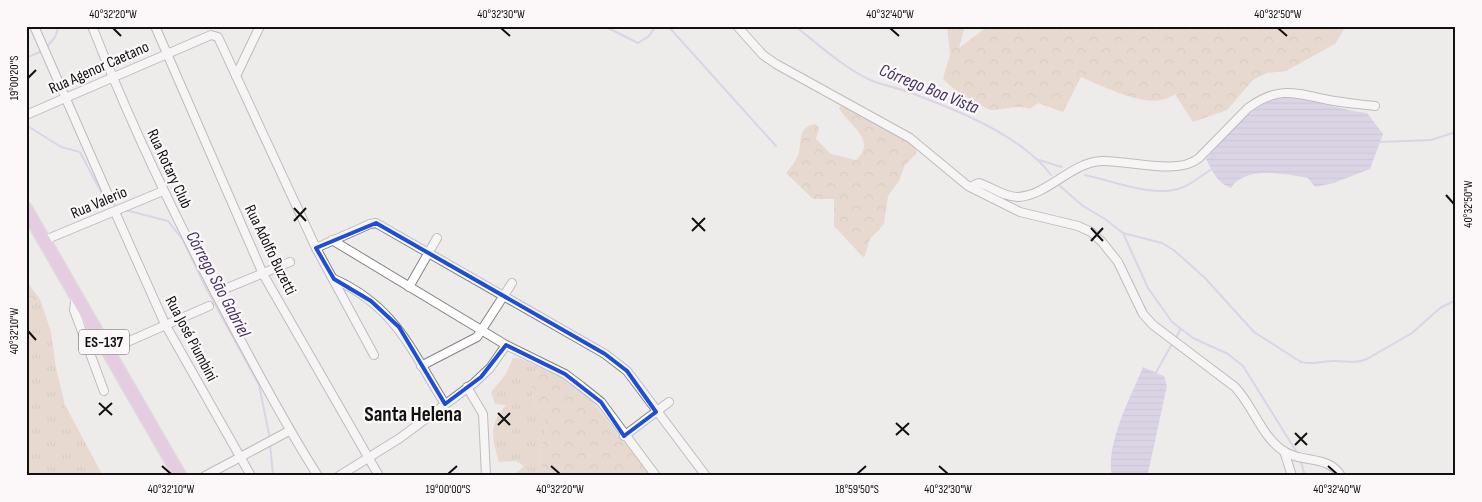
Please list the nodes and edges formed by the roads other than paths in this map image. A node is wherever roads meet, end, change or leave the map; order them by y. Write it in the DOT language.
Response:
graph roads {
  1 [pos="34,26"];
  2 [pos="92,26"];
  3 [pos="155,26"];
  4 [pos="260,26"];
  5 [pos="736,26"];
  6 [pos="167,53"];
  7 [pos="236,76"];
  8 [pos="112,78"];
  9 [pos="65,98"];
  10 [pos="1374,106"];
  11 [pos="26,115"];
  12 [pos="970,187"];
  13 [pos="163,191"];
  14 [pos="109,197"];
  15 [pos="26,209"];
  16 [pos="119,211"];
  17 [pos="437,238"];
  18 [pos="46,240"];
  19 [pos="332,240"];
  20 [pos="316,248"];
  21 [pos="428,253"];
  22 [pos="290,262"];
  23 [pos="263,274"];
  24 [pos="334,279"];
  25 [pos="512,283"];
  26 [pos="409,287"];
  27 [pos="215,292"];
  28 [pos="76,295"];
  29 [pos="504,296"];
  30 [pos="209,306"];
  31 [pos="165,324"];
  32 [pos="483,331"];
  33 [pos="506,345"];
  34 [pos="109,350"];
  35 [pos="374,355"];
  36 [pos="421,366"];
  37 [pos="467,387"];
  38 [pos="104,391"];
  39 [pos="669,402"];
  40 [pos="445,404"];
  41 [pos="656,412"];
  42 [pos="290,431"];
  43 [pos="624,436"];
  44 [pos="1284,451"];
  45 [pos="240,457"];
  46 [pos="369,457"];
  47 [pos="180,476"];
  48 [pos="205,476"];
  49 [pos="251,476"];
  50 [pos="318,476"];
  51 [pos="339,476"];
  52 [pos="379,476"];
  53 [pos="486,476"];
  54 [pos="656,476"];
  55 [pos="706,476"];
  56 [pos="1292,476"];
  57 [pos="1341,476"];
  1 -- 9 [label="street"];
  2 -- 8 [label="street, Rua Rotary Club"];
  3 -- 6 [label="street, Rua Adolfo Buzetti"];
  4 -- 7 [label="street"];
  5 -- 12 [label="street"];
  6 -- 7 [label="street, Rua Agenor Caetano"];
  6 -- 8 [label="street, Rua Agenor Caetano"];
  6 -- 23 [label="street, Rua Adolfo Buzetti"];
  7 -- 20 [label="street"];
  8 -- 9 [label="street, Rua Agenor Caetano"];
  8 -- 13 [label="street, Rua Rotary Club"];
  9 -- 11 [label="street, Rua Agenor Caetano"];
  9 -- 14 [label="street"];
  10 -- 12 [label="street"];
  12 -- 44 [label="street"];
  13 -- 16 [label="street, Rua Valerio"];
  13 -- 27 [label="street, Rua Rotary Club"];
  15 -- 18 [label="main road, ES-137"];
  16 -- 18 [label="street, Rua Valerio"];
  16 -- 31 [label="street, Rua José Piumbini"];
  17 -- 21 [label="street"];
  18 -- 28 [label="main road, ES-137"];
  19 -- 20 [label="street"];
  19 -- 21 [label="street"];
  19 -- 26 [label="street"];
  20 -- 24 [label="street"];
  21 -- 26 [label="street"];
  21 -- 29 [label="street"];
  22 -- 23 [label="street"];
  23 -- 27 [label="street"];
  23 -- 46 [label="street, Rua Adolfo Buzetti"];
  24 -- 35 [label="street"];
  24 -- 36 [label="street"];
  25 -- 29 [label="street"];
  26 -- 32 [label="street"];
  27 -- 42 [label="street, Rua Rotary Club"];
  28 -- 34 [label="main road, ES-137"];
  28 -- 38 [label="street"];
  29 -- 32 [label="street"];
  29 -- 41 [label="street"];
  30 -- 31 [label="street"];
  31 -- 34 [label="street"];
  31 -- 45 [label="street, Rua José Piumbini"];
  32 -- 33 [label="street"];
  32 -- 36 [label="street"];
  33 -- 37 [label="street"];
  33 -- 43 [label="street"];
  34 -- 47 [label="main road, ES-137"];
  36 -- 40 [label="street"];
  37 -- 40 [label="street"];
  37 -- 53 [label="street"];
  39 -- 41 [label="street"];
  40 -- 46 [label="street"];
  41 -- 43 [label="street"];
  41 -- 55 [label="street"];
  42 -- 45 [label="street"];
  42 -- 50 [label="street, Rua Rotary Club"];
  43 -- 54 [label="street"];
  44 -- 56 [label="street"];
  44 -- 57 [label="street"];
  45 -- 48 [label="street"];
  45 -- 49 [label="street, Rua José Piumbini"];
  46 -- 51 [label="street"];
  46 -- 52 [label="street, Rua Adolfo Buzetti"];
}
